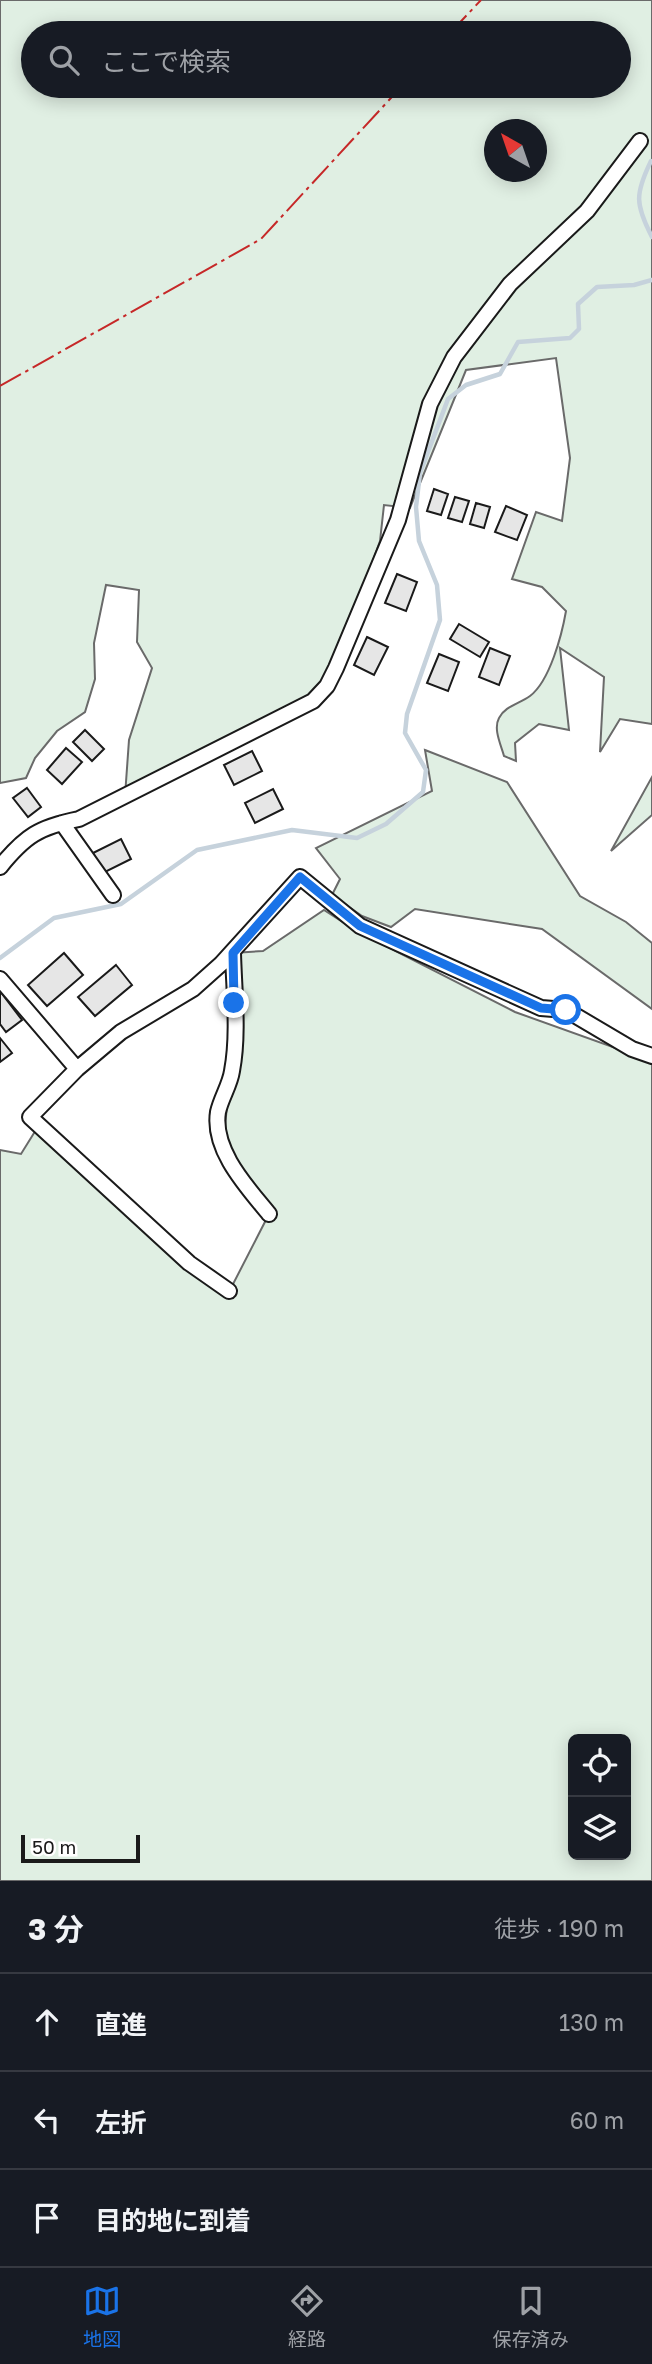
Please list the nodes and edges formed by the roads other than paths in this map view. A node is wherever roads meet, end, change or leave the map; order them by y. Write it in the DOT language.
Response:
graph roads {
  1 [pos="640,141"];
  2 [pos="62,823"];
  3 [pos="0,867"];
  4 [pos="113,895"];
  5 [pos="233,953"];
  6 [pos="0,979"];
  7 [pos="652,1056"];
  8 [pos="76,1069"];
  9 [pos="269,1214"];
  10 [pos="229,1290"];
  1 -- 2 [label="street"];
  2 -- 3 [label="street"];
  2 -- 4 [label="street"];
  5 -- 7 [label="street"];
  5 -- 8 [label="street"];
  5 -- 9 [label="street"];
  6 -- 8 [label="street"];
  8 -- 10 [label="street"];
}
